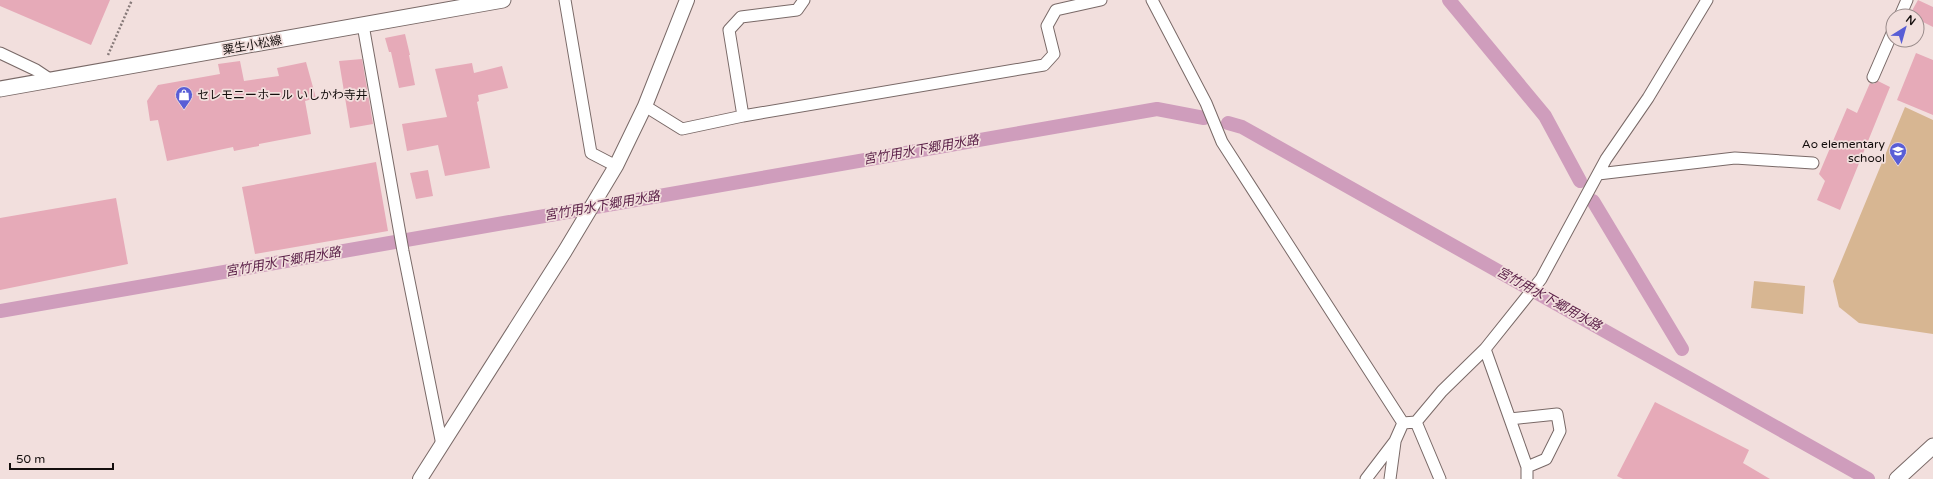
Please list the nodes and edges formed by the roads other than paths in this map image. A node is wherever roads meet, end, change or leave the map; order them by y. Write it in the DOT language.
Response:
graph roads {
  1 [pos="503,0"];
  2 [pos="565,0"];
  3 [pos="687,0"];
  4 [pos="804,0"];
  5 [pos="1101,0"];
  6 [pos="1152,0"];
  7 [pos="1707,0"];
  8 [pos="446,5"];
  9 [pos="363,25"];
  10 [pos="1886,48"];
  11 [pos="0,53"];
  12 [pos="1873,77"];
  13 [pos="51,80"];
  14 [pos="0,89"];
  15 [pos="644,106"];
  16 [pos="743,116"];
  17 [pos="1813,163"];
  18 [pos="616,166"];
  19 [pos="1598,174"];
  20 [pos="1485,348"];
  21 [pos="1510,419"];
  22 [pos="1416,422"];
  23 [pos="1403,423"];
  24 [pos="1395,441"];
  25 [pos="442,445"];
  26 [pos="1933,446"];
  27 [pos="1527,467"];
  28 [pos="420,479"];
  29 [pos="1366,479"];
  30 [pos="1390,479"];
  31 [pos="1440,479"];
  32 [pos="1527,479"];
  33 [pos="1897,479"];
  1 -- 8 [label="main road, 粟生小松線"];
  2 -- 18 [label="street"];
  3 -- 15 [label="street"];
  4 -- 16 [label="street"];
  5 -- 16 [label="street"];
  6 -- 23 [label="street"];
  7 -- 19 [label="street"];
  8 -- 9 [label="main road, 粟生小松線"];
  9 -- 13 [label="main road, 粟生小松線"];
  9 -- 25 [label="street"];
  10 -- 12 [label="street"];
  11 -- 13 [label="street"];
  13 -- 14 [label="main road, 粟生小松線"];
  15 -- 16 [label="street"];
  15 -- 18 [label="street"];
  17 -- 19 [label="street"];
  18 -- 25 [label="street"];
  19 -- 20 [label="street"];
  20 -- 21 [label="street"];
  20 -- 22 [label="street"];
  21 -- 27 [label="street"];
  21 -- 27 [label="street"];
  22 -- 23 [label="street"];
  22 -- 31 [label="street"];
  23 -- 24 [label="street"];
  24 -- 29 [label="street"];
  24 -- 30 [label="street"];
  25 -- 28 [label="street"];
  26 -- 33 [label="main road"];
  27 -- 32 [label="street"];
}
